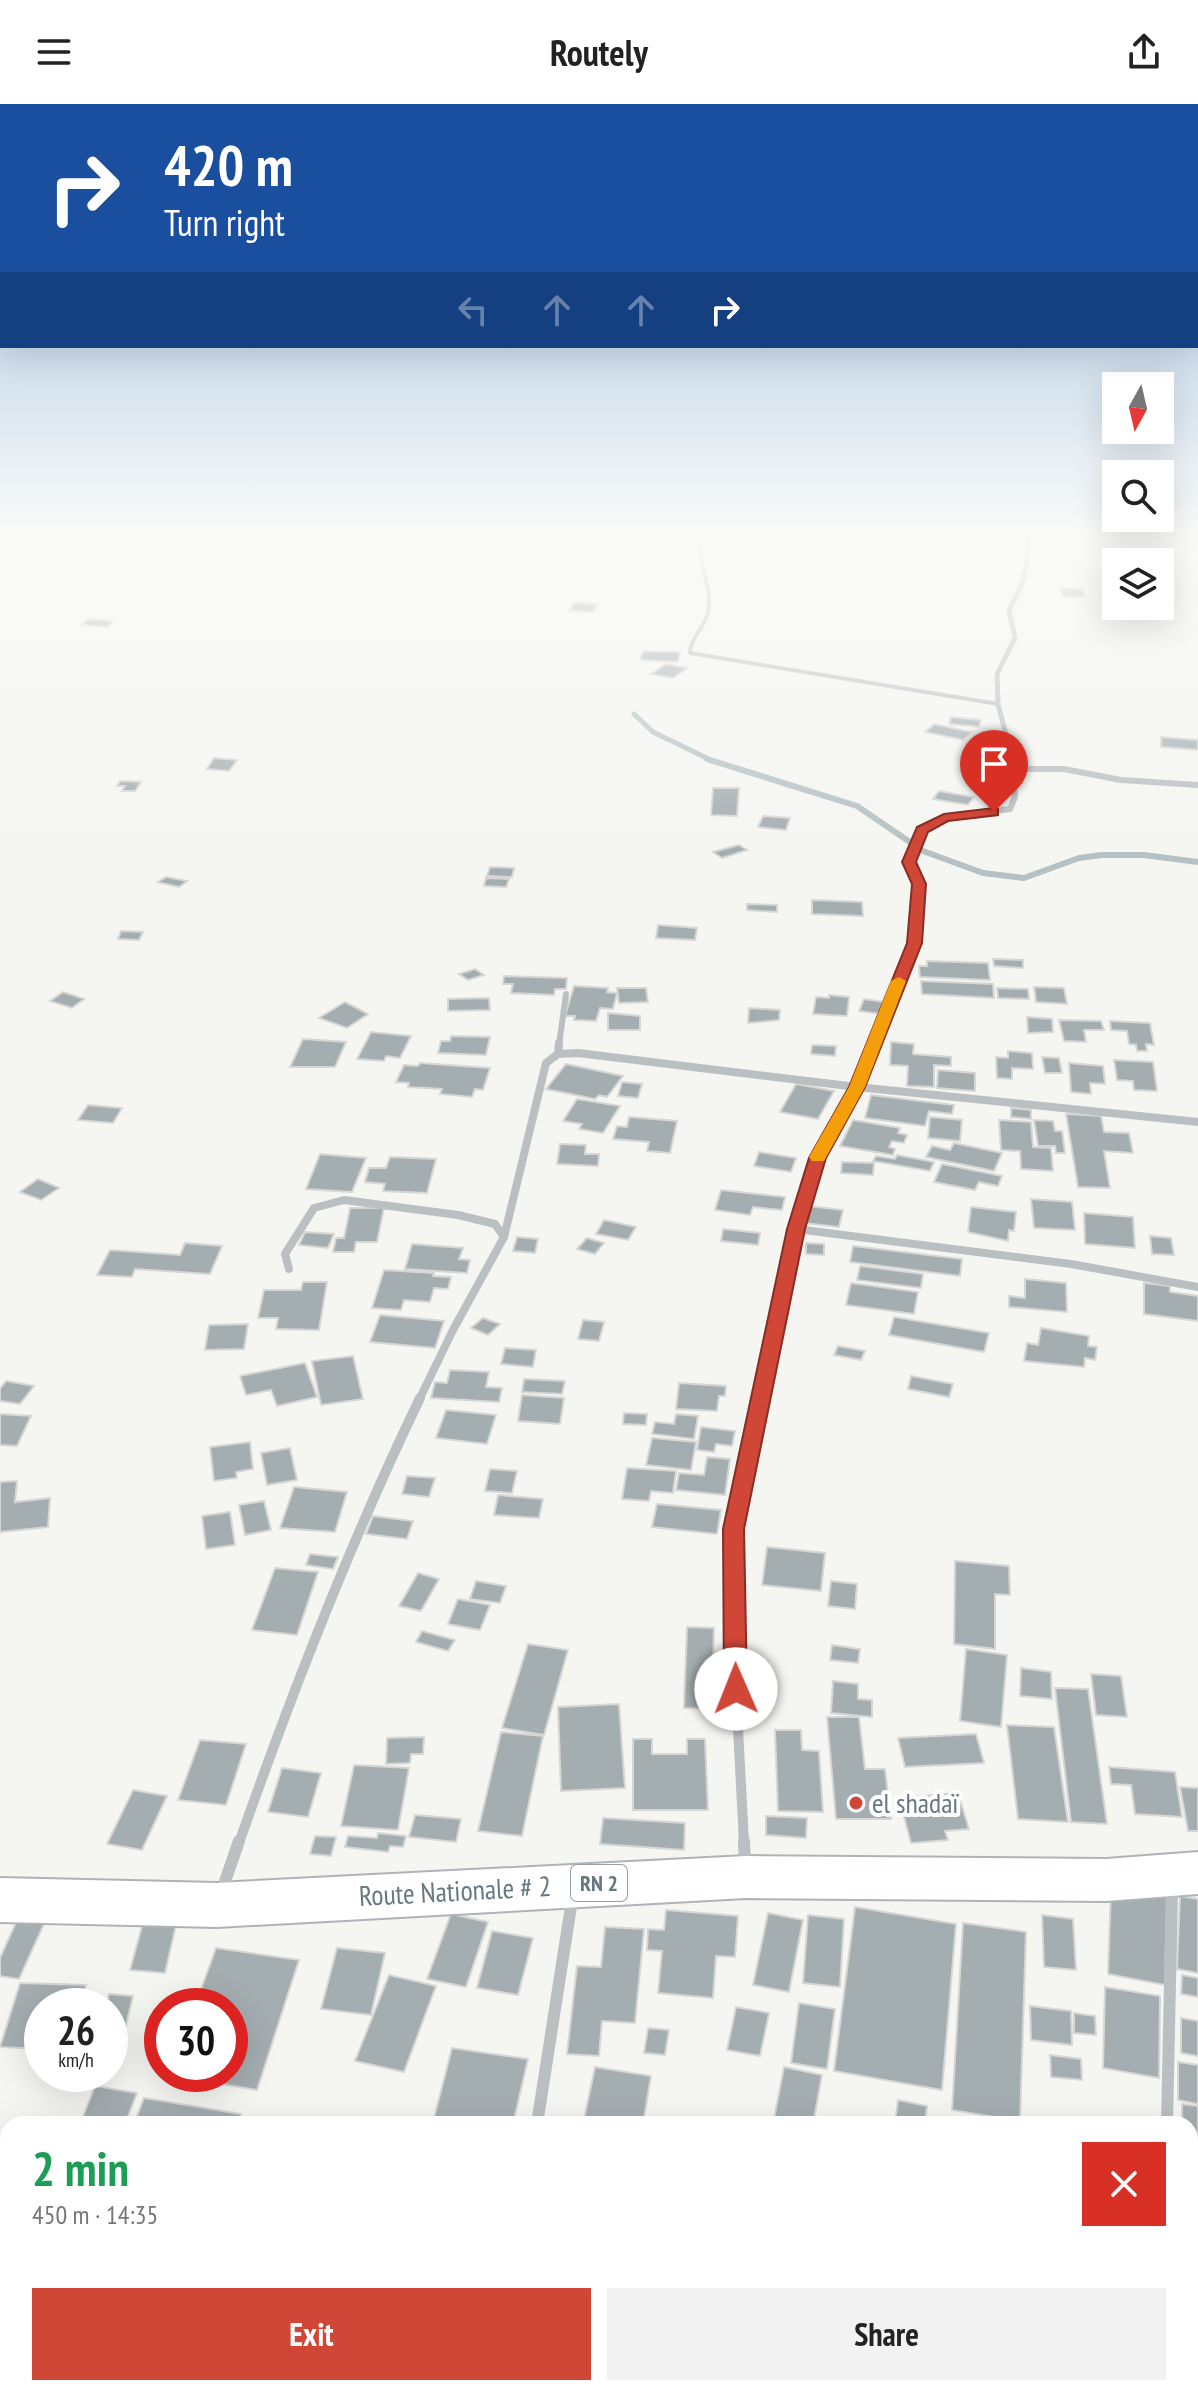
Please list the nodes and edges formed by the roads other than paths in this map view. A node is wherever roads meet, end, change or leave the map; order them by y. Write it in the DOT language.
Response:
graph roads {
  1 [pos="696,640"];
  2 [pos="1014,640"];
  3 [pos="998,704"];
  4 [pos="1015,769"];
  5 [pos="1198,785"];
  6 [pos="566,994"];
  7 [pos="558,1054"];
  8 [pos="857,1087"];
  9 [pos="1198,1122"];
  10 [pos="796,1229"];
  11 [pos="504,1237"];
  12 [pos="289,1269"];
  13 [pos="1198,1287"];
  14 [pos="1185,1874"];
  15 [pos="746,1877"];
  16 [pos="574,1884"];
  17 [pos="0,1900"];
  18 [pos="217,1905"];
  19 [pos="538,2116"];
  20 [pos="1168,2116"];
  1 -- 3 [label="lane"];
  2 -- 3 [label="street"];
  3 -- 4 [label="street"];
  4 -- 5 [label="street"];
  4 -- 8 [label="street"];
  6 -- 7 [label="street"];
  7 -- 8 [label="street"];
  7 -- 11 [label="street"];
  8 -- 9 [label="street"];
  8 -- 10 [label="street"];
  10 -- 13 [label="street"];
  10 -- 15 [label="street"];
  11 -- 12 [label="street"];
  11 -- 18 [label="street"];
  14 -- 15 [label="main road, Route Nationale # 2 / RN 2"];
  14 -- 20 [label="street"];
  15 -- 16 [label="main road, Route Nationale # 2 / RN 2"];
  16 -- 18 [label="main road, Route Nationale # 2 / RN 2"];
  16 -- 19 [label="street"];
  17 -- 18 [label="main road, Route Nationale # 2 / RN 2"];
}
